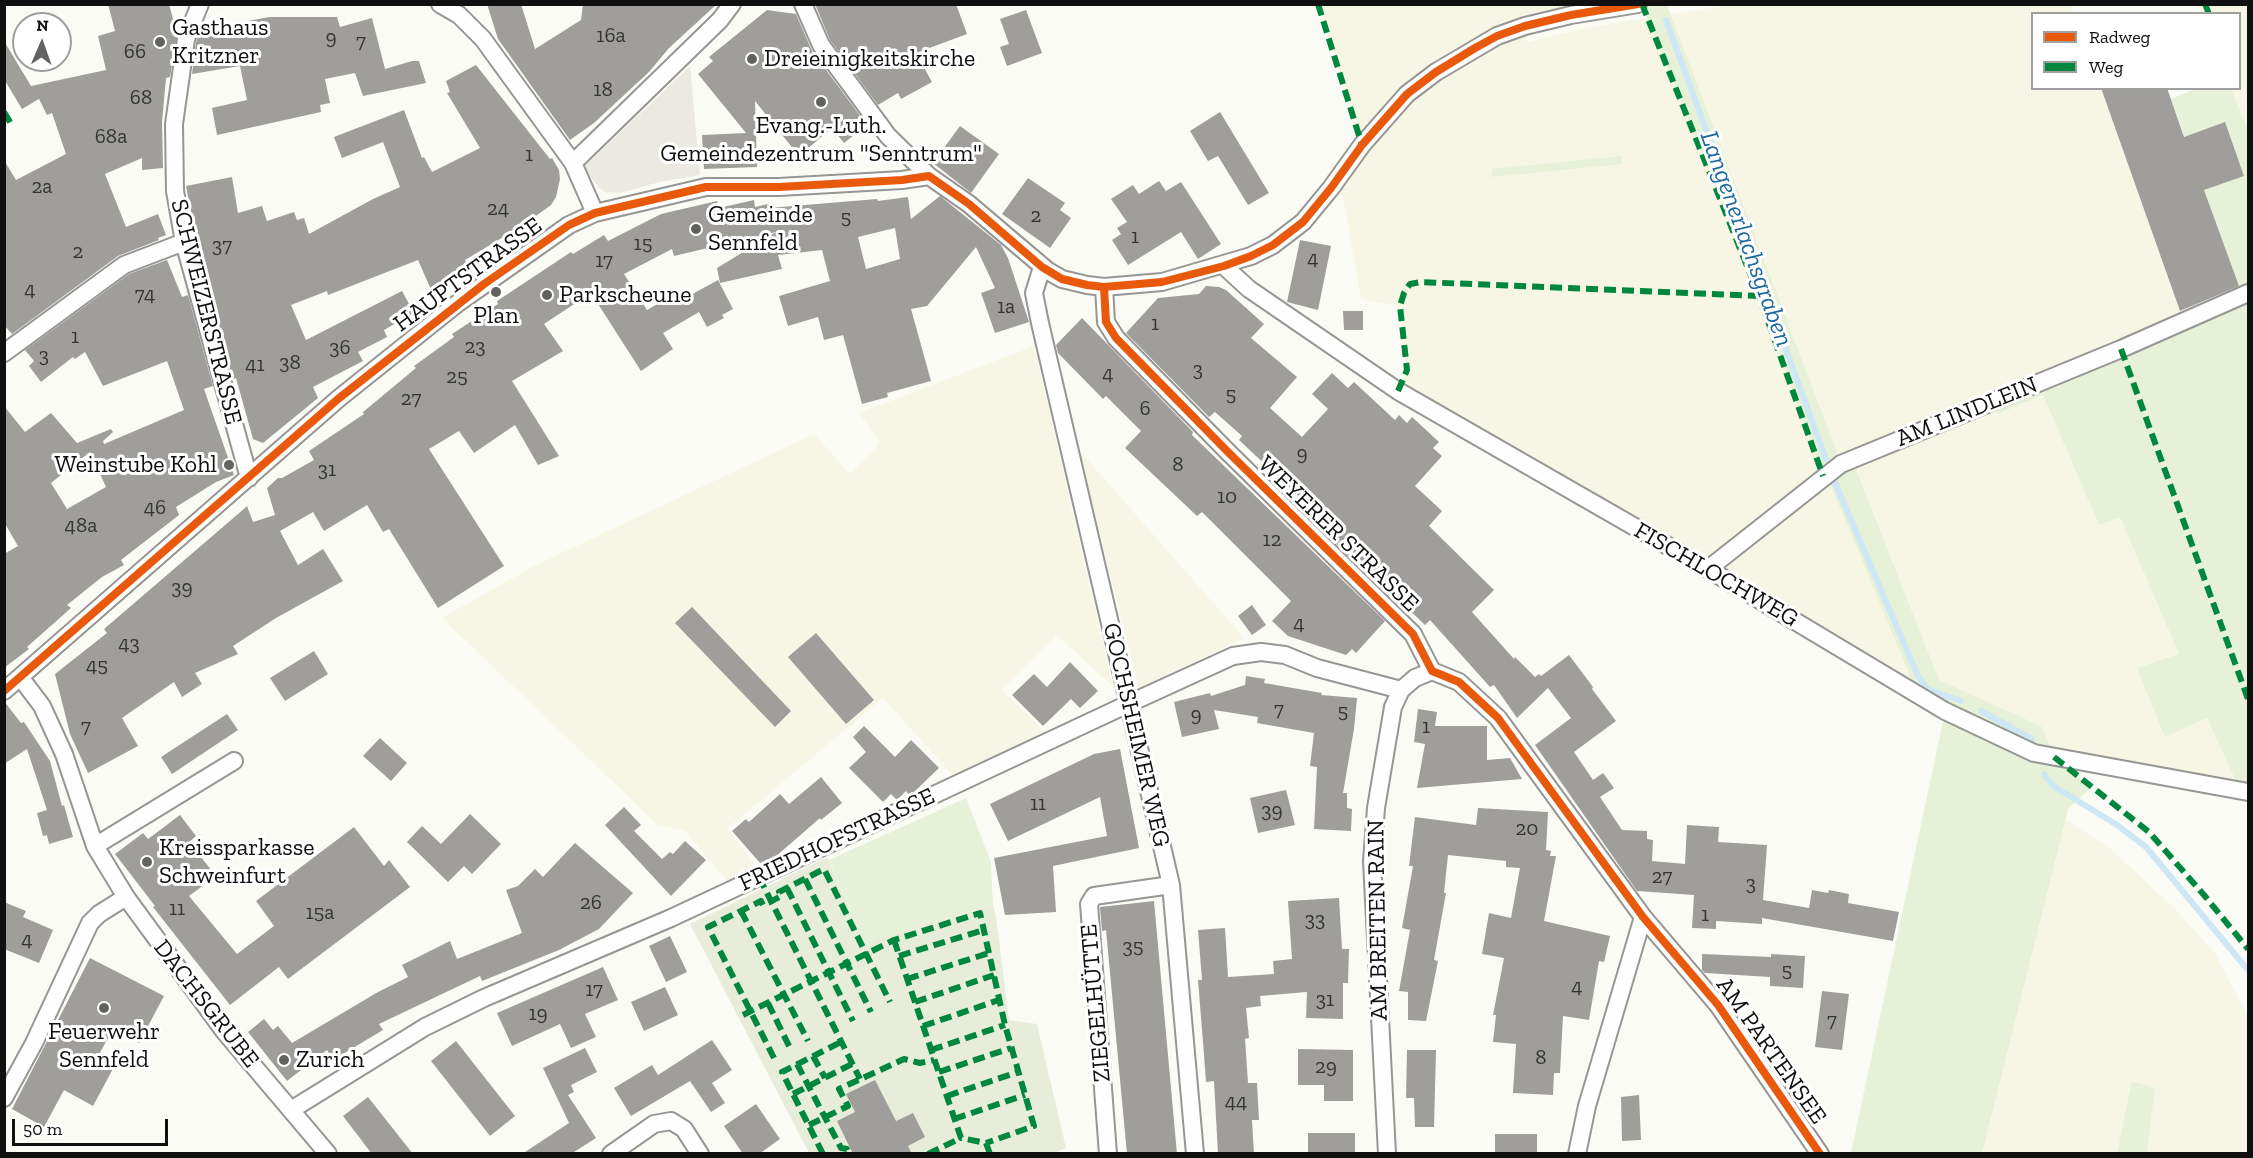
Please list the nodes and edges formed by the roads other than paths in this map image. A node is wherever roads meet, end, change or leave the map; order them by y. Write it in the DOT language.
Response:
graph roads {
  1 [pos="200,4"];
  2 [pos="440,4"];
  3 [pos="732,4"];
  4 [pos="803,4"];
  5 [pos="1638,4"];
  6 [pos="573,163"];
  7 [pos="929,176"];
  8 [pos="595,213"];
  9 [pos="184,242"];
  10 [pos="1224,266"];
  11 [pos="1042,267"];
  12 [pos="1104,287"];
  13 [pos="2248,293"];
  14 [pos="4,353"];
  15 [pos="249,478"];
  16 [pos="1708,569"];
  17 [pos="1432,671"];
  18 [pos="20,677"];
  19 [pos="1401,690"];
  20 [pos="4,691"];
  21 [pos="1128,704"];
  22 [pos="234,761"];
  23 [pos="2248,792"];
  24 [pos="95,846"];
  25 [pos="1170,885"];
  26 [pos="126,897"];
  27 [pos="1643,917"];
  28 [pos="4,1098"];
  29 [pos="291,1110"];
  30 [pos="328,1154"];
  31 [pos="611,1154"];
  32 [pos="700,1154"];
  33 [pos="1108,1154"];
  34 [pos="1195,1154"];
  35 [pos="1386,1154"];
  36 [pos="1577,1154"];
  37 [pos="1820,1154"];
  1 -- 9 [label="street, SCHWEIZERSTRASSE"];
  2 -- 6 [label="street"];
  3 -- 6 [label="street"];
  4 -- 7 [label="street"];
  5 -- 10 [label="street"];
  6 -- 8 [label="street"];
  7 -- 8 [label="street, HAUPTSTRASSE"];
  7 -- 11 [label="street"];
  8 -- 15 [label="street, HAUPTSTRASSE"];
  9 -- 14 [label="street"];
  9 -- 15 [label="street, SCHWEIZERSTRASSE"];
  10 -- 12 [label="street"];
  10 -- 16 [label="street, FISCHLOCHWEG"];
  11 -- 12 [label="street"];
  11 -- 21 [label="street, GOCHSHEIMER WEG"];
  12 -- 17 [label="street, WEYERER STRASSE"];
  13 -- 16 [label="street, AM LINDLEIN"];
  15 -- 18 [label="street, HAUPTSTRASSE"];
  16 -- 23 [label="street, FISCHLOCHWEG"];
  17 -- 19 [label="street"];
  17 -- 27 [label="street"];
  18 -- 20 [label="street, HAUPTSTRASSE"];
  18 -- 24 [label="street, DACHSGRUBE"];
  19 -- 21 [label="street, FRIEDHOFSTRASSE"];
  19 -- 35 [label="street, AM BREITEN RAIN"];
  21 -- 25 [label="street, GOCHSHEIMER WEG"];
  21 -- 29 [label="street, FRIEDHOFSTRASSE"];
  22 -- 24 [label="street"];
  24 -- 26 [label="street, DACHSGRUBE"];
  25 -- 33 [label="street, ZIEGELHÜTTE"];
  25 -- 34 [label="street, GOCHSHEIMER WEG"];
  26 -- 28 [label="street"];
  26 -- 29 [label="street, DACHSGRUBE"];
  27 -- 36 [label="street"];
  27 -- 37 [label="street, AM PARTENSEE"];
  29 -- 30 [label="street, DACHSGRUBE"];
  31 -- 32 [label="street"];
}
